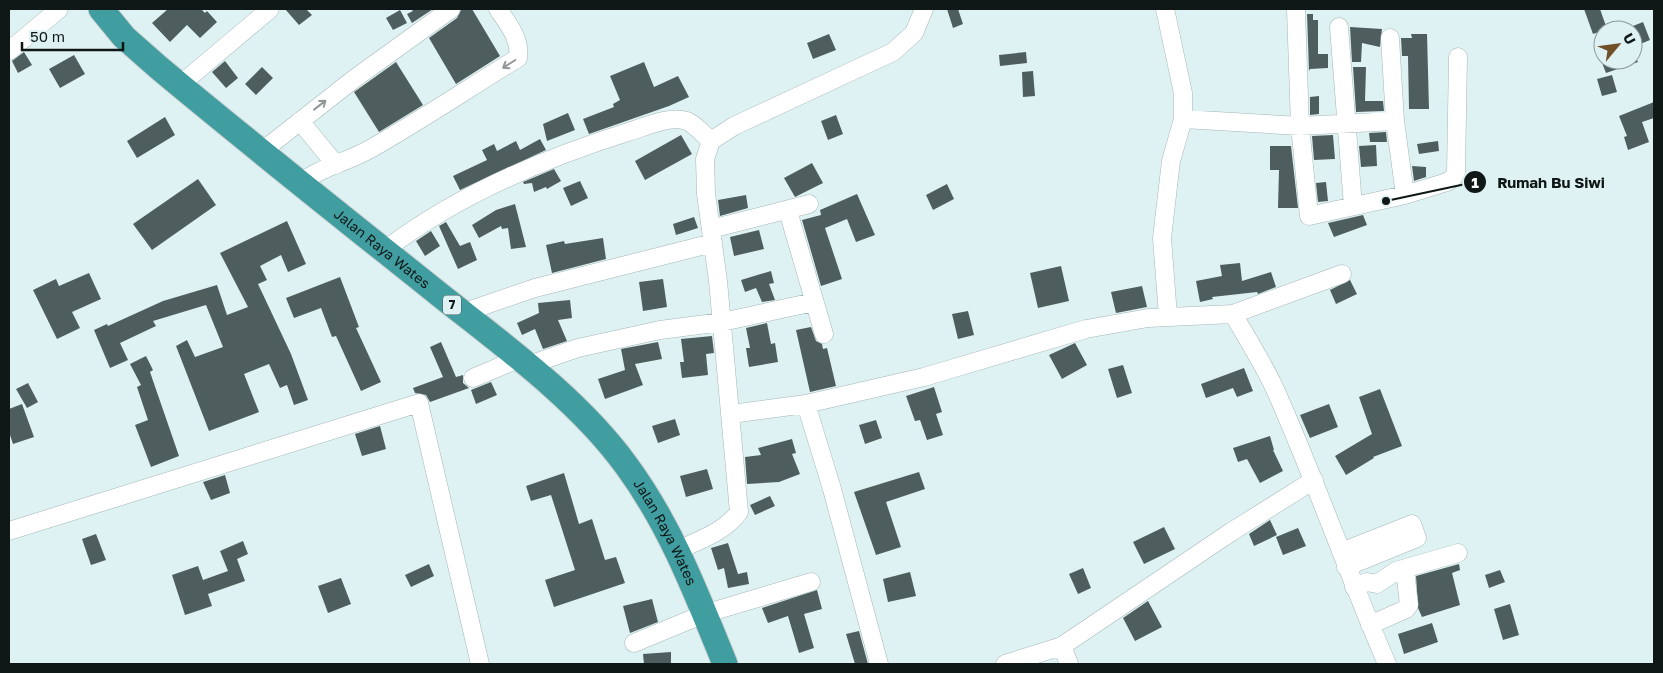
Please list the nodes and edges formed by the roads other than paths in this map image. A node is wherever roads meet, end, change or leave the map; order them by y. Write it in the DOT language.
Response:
graph roads {
  1 [pos="58,9"];
  2 [pos="101,9"];
  3 [pos="270,9"];
  4 [pos="451,9"];
  5 [pos="498,9"];
  6 [pos="924,9"];
  7 [pos="1165,9"];
  8 [pos="1296,10"];
  9 [pos="1339,27"];
  10 [pos="1390,38"];
  11 [pos="9,51"];
  12 [pos="1458,57"];
  13 [pos="180,85"];
  14 [pos="1183,119"];
  15 [pos="300,121"];
  16 [pos="1395,121"];
  17 [pos="1346,125"];
  18 [pos="1300,126"];
  19 [pos="711,141"];
  20 [pos="261,152"];
  21 [pos="336,165"];
  22 [pos="300,183"];
  23 [pos="1405,195"];
  24 [pos="809,204"];
  25 [pos="1353,206"];
  26 [pos="788,211"];
  27 [pos="712,236"];
  28 [pos="385,250"];
  29 [pos="1342,274"];
  30 [pos="814,302"];
  31 [pos="462,313"];
  32 [pos="1233,314"];
  33 [pos="1168,316"];
  34 [pos="722,322"];
  35 [pos="824,334"];
  36 [pos="522,362"];
  37 [pos="473,378"];
  38 [pos="806,404"];
  39 [pos="730,414"];
  40 [pos="1314,480"];
  41 [pos="9,531"];
  42 [pos="678,550"];
  43 [pos="1458,553"];
  44 [pos="1405,569"];
  45 [pos="811,582"];
  46 [pos="1354,587"];
  47 [pos="704,614"];
  48 [pos="1370,625"];
  49 [pos="634,643"];
  50 [pos="1062,646"];
  51 [pos="480,664"];
  52 [pos="725,664"];
  53 [pos="879,664"];
  54 [pos="1005,664"];
  55 [pos="1069,664"];
  56 [pos="1387,664"];
  1 -- 11 [label="street"];
  2 -- 13 [label="highway, Jalan Raya Wates / 7"];
  3 -- 13 [label="street"];
  15 -- 4 [label="street, one-way"];
  5 -- 21 [label="street, one-way"];
  6 -- 19 [label="street"];
  7 -- 14 [label="street"];
  8 -- 18 [label="street"];
  9 -- 17 [label="street"];
  10 -- 16 [label="street"];
  12 -- 23 [label="street"];
  13 -- 20 [label="highway, Jalan Raya Wates / 7"];
  14 -- 18 [label="street"];
  14 -- 33 [label="street"];
  15 -- 20 [label="street"];
  15 -- 21 [label="street"];
  16 -- 17 [label="street"];
  16 -- 23 [label="street"];
  17 -- 18 [label="street"];
  17 -- 25 [label="street"];
  18 -- 25 [label="street"];
  19 -- 27 [label="street"];
  19 -- 28 [label="street"];
  20 -- 22 [label="highway, Jalan Raya Wates / 7"];
  21 -- 22 [label="street"];
  22 -- 28 [label="highway, Jalan Raya Wates / 7"];
  23 -- 25 [label="street"];
  24 -- 26 [label="street"];
  26 -- 27 [label="street"];
  26 -- 30 [label="street"];
  27 -- 31 [label="street"];
  27 -- 34 [label="street"];
  28 -- 31 [label="highway, Jalan Raya Wates / 7"];
  29 -- 32 [label="street"];
  30 -- 34 [label="street"];
  30 -- 35 [label="street"];
  31 -- 36 [label="highway, Jalan Raya Wates / 7"];
  32 -- 33 [label="street"];
  32 -- 40 [label="street"];
  33 -- 38 [label="street"];
  34 -- 36 [label="street"];
  34 -- 39 [label="street"];
  36 -- 37 [label="street"];
  36 -- 42 [label="highway, Jalan Raya Wates / 7"];
  38 -- 39 [label="street"];
  38 -- 53 [label="street"];
  39 -- 42 [label="street"];
  40 -- 46 [label="street"];
  40 -- 50 [label="street"];
  41 -- 51 [label="street"];
  42 -- 47 [label="highway, Jalan Raya Wates / 7"];
  43 -- 44 [label="street"];
  44 -- 46 [label="street"];
  44 -- 48 [label="street"];
  45 -- 47 [label="street"];
  46 -- 48 [label="street"];
  47 -- 49 [label="street"];
  47 -- 52 [label="highway, Jalan Raya Wates / 7"];
  48 -- 56 [label="street"];
  50 -- 54 [label="street"];
  50 -- 55 [label="street"];
}
